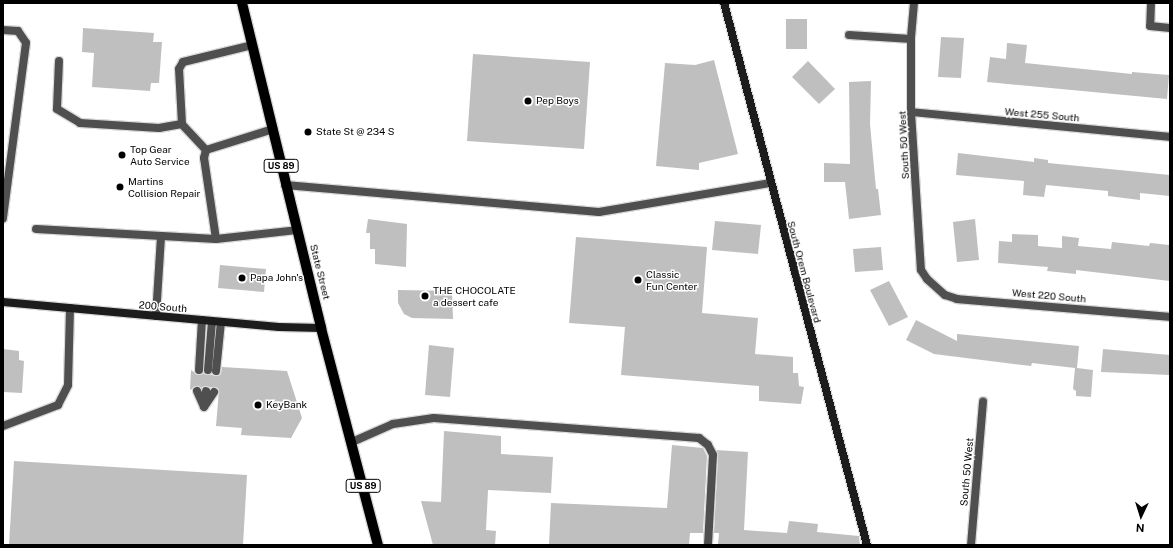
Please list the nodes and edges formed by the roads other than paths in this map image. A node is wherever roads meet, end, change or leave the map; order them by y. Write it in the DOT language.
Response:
graph roads {
  1 [pos="242,3"];
  2 [pos="724,3"];
  3 [pos="914,3"];
  4 [pos="1151,3"];
  5 [pos="1170,28"];
  6 [pos="3,30"];
  7 [pos="849,35"];
  8 [pos="911,39"];
  9 [pos="253,45"];
  10 [pos="59,61"];
  11 [pos="911,112"];
  12 [pos="182,124"];
  13 [pos="273,129"];
  14 [pos="1170,137"];
  15 [pos="206,150"];
  16 [pos="770,183"];
  17 [pos="285,185"];
  18 [pos="3,218"];
  19 [pos="36,229"];
  20 [pos="297,230"];
  21 [pos="162,236"];
  22 [pos="216,239"];
  23 [pos="930,284"];
  24 [pos="3,302"];
  25 [pos="70,308"];
  26 [pos="156,316"];
  27 [pos="1170,317"];
  28 [pos="202,320"];
  29 [pos="212,321"];
  30 [pos="221,322"];
  31 [pos="321,328"];
  32 [pos="199,370"];
  33 [pos="197,391"];
  34 [pos="210,391"];
  35 [pos="983,401"];
  36 [pos="3,426"];
  37 [pos="352,442"];
  38 [pos="378,545"];
  39 [pos="708,545"];
  40 [pos="867,545"];
  41 [pos="971,545"];
  1 -- 9 [label="main road, State Street / US 89"];
  2 -- 16 [label="street, South Orem Boulevard"];
  3 -- 8 [label="street, South 50 West"];
  4 -- 5 [label="street"];
  6 -- 18 [label="street"];
  7 -- 8 [label="street"];
  8 -- 11 [label="street, South 50 West"];
  9 -- 12 [label="street"];
  9 -- 13 [label="main road, State Street / US 89"];
  10 -- 12 [label="street"];
  11 -- 14 [label="street, West 255 South"];
  11 -- 23 [label="street, South 50 West"];
  12 -- 15 [label="street"];
  13 -- 15 [label="street"];
  13 -- 17 [label="main road, State Street / US 89"];
  15 -- 22 [label="street"];
  16 -- 17 [label="street"];
  16 -- 40 [label="street, South Orem Boulevard"];
  17 -- 20 [label="main road, State Street / US 89"];
  19 -- 21 [label="street"];
  20 -- 22 [label="street"];
  20 -- 31 [label="main road, State Street / US 89"];
  21 -- 22 [label="street"];
  21 -- 26 [label="street"];
  23 -- 27 [label="street, West 220 South"];
  24 -- 25 [label="street, 200 South"];
  25 -- 26 [label="street, 200 South"];
  25 -- 36 [label="street"];
  26 -- 28 [label="street, 200 South"];
  28 -- 29 [label="street, 200 South"];
  28 -- 32 [label="street"];
  29 -- 30 [label="street, 200 South"];
  29 -- 30 [label="street"];
  30 -- 31 [label="street, 200 South"];
  31 -- 37 [label="main road, State Street / US 89"];
  33 -- 34 [label="street"];
  35 -- 41 [label="street, South 50 West"];
  37 -- 38 [label="main road, State Street / US 89"];
  37 -- 39 [label="street"];
}
